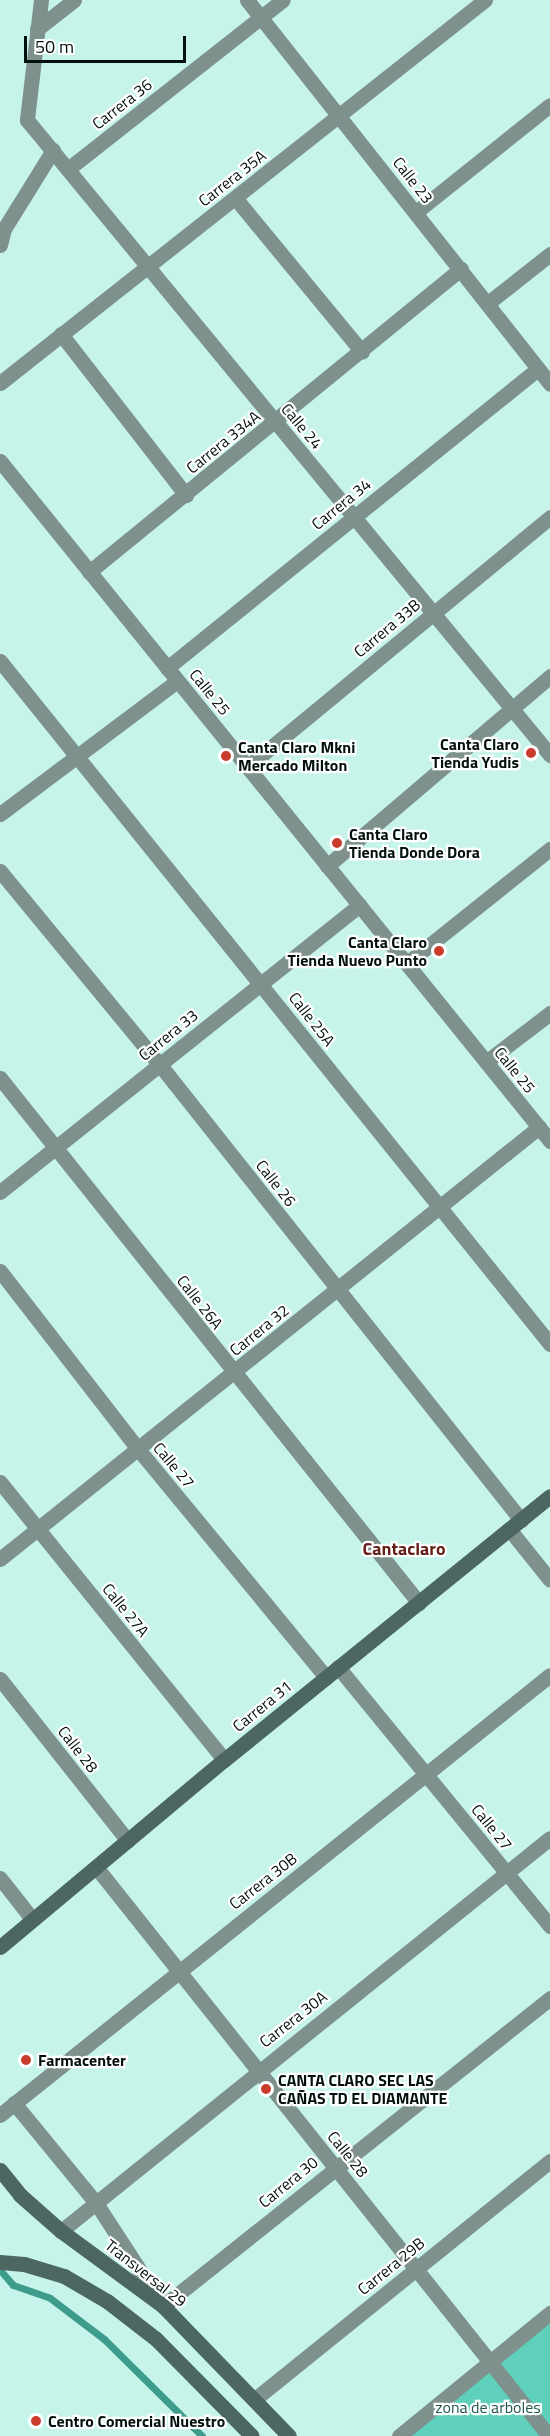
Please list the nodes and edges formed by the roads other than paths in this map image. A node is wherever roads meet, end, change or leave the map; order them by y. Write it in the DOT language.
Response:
graph roads {
  1 [pos="41,0"];
  2 [pos="74,0"];
  3 [pos="247,0"];
  4 [pos="283,0"];
  5 [pos="485,0"];
  6 [pos="261,18"];
  7 [pos="37,29"];
  8 [pos="550,105"];
  9 [pos="339,115"];
  10 [pos="52,150"];
  11 [pos="68,169"];
  12 [pos="236,199"];
  13 [pos="416,212"];
  14 [pos="0,245"];
  15 [pos="550,254"];
  16 [pos="148,266"];
  17 [pos="461,269"];
  18 [pos="488,303"];
  19 [pos="61,334"];
  20 [pos="362,352"];
  21 [pos="538,369"];
  22 [pos="0,383"];
  23 [pos="550,384"];
  24 [pos="276,422"];
  25 [pos="0,461"];
  26 [pos="186,495"];
  27 [pos="354,516"];
  28 [pos="550,517"];
  29 [pos="89,572"];
  30 [pos="434,613"];
  31 [pos="0,661"];
  32 [pos="167,668"];
  33 [pos="550,676"];
  34 [pos="177,681"];
  35 [pos="512,709"];
  36 [pos="550,755"];
  37 [pos="77,758"];
  38 [pos="247,767"];
  39 [pos="0,814"];
  40 [pos="550,849"];
  41 [pos="327,866"];
  42 [pos="0,871"];
  43 [pos="359,905"];
  44 [pos="407,963"];
  45 [pos="261,984"];
  46 [pos="550,1013"];
  47 [pos="486,1062"];
  48 [pos="160,1065"];
  49 [pos="0,1078"];
  50 [pos="539,1127"];
  51 [pos="550,1141"];
  52 [pos="56,1148"];
  53 [pos="0,1192"];
  54 [pos="439,1208"];
  55 [pos="0,1272"];
  56 [pos="337,1291"];
  57 [pos="550,1344"];
  58 [pos="233,1374"];
  59 [pos="138,1449"];
  60 [pos="0,1482"];
  61 [pos="550,1496"];
  62 [pos="515,1525"];
  63 [pos="38,1529"];
  64 [pos="0,1559"];
  65 [pos="550,1580"];
  66 [pos="419,1603"];
  67 [pos="338,1667"];
  68 [pos="550,1676"];
  69 [pos="326,1677"];
  70 [pos="0,1679"];
  71 [pos="224,1760"];
  72 [pos="426,1774"];
  73 [pos="550,1838"];
  74 [pos="128,1840"];
  75 [pos="96,1867"];
  76 [pos="507,1873"];
  77 [pos="0,1878"];
  78 [pos="32,1919"];
  79 [pos="550,1926"];
  80 [pos="0,1947"];
  81 [pos="178,1971"];
  82 [pos="550,1998"];
  83 [pos="258,2070"];
  84 [pos="14,2103"];
  85 [pos="0,2115"];
  86 [pos="550,2161"];
  87 [pos="335,2167"];
  88 [pos="0,2170"];
  89 [pos="96,2203"];
  90 [pos="61,2231"];
  91 [pos="0,2262"];
  92 [pos="416,2268"];
  93 [pos="163,2306"];
  94 [pos="550,2313"];
  95 [pos="489,2361"];
  96 [pos="255,2399"];
  97 [pos="252,2436"];
  98 [pos="289,2436"];
  99 [pos="399,2436"];
  100 [pos="549,2436"];
  1 -- 7 [label="street"];
  2 -- 7 [label="street"];
  3 -- 6 [label="street, Calle 23"];
  4 -- 6 [label="street, Carrera 36"];
  5 -- 9 [label="street, Carrera 35A"];
  6 -- 9 [label="street, Calle 23"];
  6 -- 11 [label="street, Carrera 36"];
  7 -- 10 [label="street, Calle 24"];
  8 -- 13 [label="street"];
  9 -- 12 [label="street, Carrera 35A"];
  9 -- 13 [label="street, Calle 23"];
  10 -- 11 [label="street, Calle 24"];
  10 -- 14 [label="street"];
  11 -- 16 [label="street, Calle 24"];
  12 -- 16 [label="street, Carrera 35A"];
  12 -- 20 [label="street"];
  13 -- 17 [label="street, Calle 23"];
  15 -- 18 [label="street"];
  16 -- 19 [label="street, Carrera 35A"];
  16 -- 24 [label="street, Calle 24"];
  17 -- 18 [label="street, Calle 23"];
  17 -- 20 [label="street, Carrera 334A"];
  18 -- 21 [label="street, Calle 23"];
  19 -- 22 [label="street, Carrera 35A"];
  19 -- 26 [label="street"];
  20 -- 24 [label="street, Carrera 334A"];
  21 -- 23 [label="street, Calle 23"];
  21 -- 27 [label="street, Carrera 34"];
  24 -- 26 [label="street, Carrera 334A"];
  24 -- 27 [label="street, Calle 24"];
  25 -- 29 [label="street, Calle 25"];
  26 -- 29 [label="street, Carrera 334A"];
  27 -- 30 [label="street, Calle 24"];
  27 -- 32 [label="street, Carrera 34"];
  28 -- 30 [label="street, Carrera 33B"];
  29 -- 32 [label="street, Calle 25"];
  30 -- 35 [label="street, Calle 24"];
  30 -- 38 [label="street, Carrera 33B"];
  31 -- 37 [label="street, Calle 25A"];
  32 -- 34 [label="street, Calle 25"];
  33 -- 35 [label="street"];
  34 -- 37 [label="street"];
  34 -- 38 [label="street, Calle 25"];
  35 -- 36 [label="street, Calle 24"];
  35 -- 41 [label="street"];
  37 -- 39 [label="street"];
  37 -- 45 [label="street, Calle 25A"];
  38 -- 41 [label="street, Calle 25"];
  40 -- 44 [label="street"];
  41 -- 43 [label="street, Calle 25"];
  42 -- 48 [label="street, Calle 26"];
  43 -- 44 [label="street, Calle 25"];
  43 -- 45 [label="street, Carrera 33"];
  44 -- 47 [label="street, Calle 25"];
  45 -- 48 [label="street, Carrera 33"];
  45 -- 54 [label="street, Calle 25A"];
  46 -- 47 [label="street"];
  47 -- 50 [label="street, Calle 25"];
  48 -- 52 [label="street, Carrera 33"];
  48 -- 56 [label="street, Calle 26"];
  49 -- 52 [label="street, Calle 26A"];
  50 -- 51 [label="street, Calle 25"];
  50 -- 54 [label="street, Carrera 32"];
  52 -- 53 [label="street, Carrera 33"];
  52 -- 58 [label="street, Calle 26A"];
  54 -- 56 [label="street, Carrera 32"];
  54 -- 57 [label="street, Calle 25A"];
  55 -- 59 [label="street, Calle 27"];
  56 -- 58 [label="street, Carrera 32"];
  56 -- 62 [label="street, Calle 26"];
  58 -- 59 [label="street, Carrera 32"];
  58 -- 66 [label="street, Calle 26A"];
  59 -- 63 [label="street, Carrera 32"];
  59 -- 69 [label="street, Calle 27"];
  60 -- 63 [label="street, Calle 27A"];
  61 -- 62 [label="street, Carrera 31"];
  62 -- 65 [label="street, Calle 26"];
  62 -- 66 [label="street, Carrera 31"];
  63 -- 64 [label="street, Carrera 32"];
  63 -- 71 [label="street, Calle 27A"];
  66 -- 67 [label="street, Carrera 31"];
  67 -- 69 [label="street, Carrera 31"];
  67 -- 72 [label="street, Calle 27"];
  68 -- 72 [label="street, Carrera 30B"];
  69 -- 71 [label="street, Carrera 31"];
  70 -- 74 [label="street, Calle 28"];
  71 -- 74 [label="street, Carrera 31"];
  72 -- 76 [label="street, Calle 27"];
  72 -- 81 [label="street, Carrera 30B"];
  73 -- 76 [label="street, Carrera 30A"];
  74 -- 75 [label="street, Carrera 31"];
  75 -- 78 [label="street, Carrera 31"];
  75 -- 81 [label="street, Calle 28"];
  76 -- 79 [label="street, Calle 27"];
  76 -- 83 [label="street, Carrera 30A"];
  77 -- 78 [label="street"];
  78 -- 80 [label="street, Carrera 31"];
  81 -- 83 [label="street, Calle 28"];
  81 -- 84 [label="street, Carrera 30B"];
  82 -- 87 [label="street, Carrera 30"];
  83 -- 87 [label="street, Calle 28"];
  83 -- 89 [label="street, Carrera 30A"];
  84 -- 85 [label="street, Carrera 30B"];
  84 -- 89 [label="street"];
  86 -- 92 [label="street, Carrera 29B"];
  87 -- 92 [label="street, Calle 28"];
  87 -- 93 [label="street, Carrera 30"];
  88 -- 90 [label="street, Transversal 29"];
  89 -- 90 [label="street, Carrera 30A"];
  89 -- 93 [label="street"];
  90 -- 93 [label="street, Transversal 29"];
  91 -- 97 [label="street"];
  92 -- 95 [label="street, Calle 28"];
  92 -- 96 [label="street, Carrera 29B"];
  93 -- 96 [label="street, Transversal 29"];
  94 -- 95 [label="street"];
  95 -- 99 [label="street"];
  95 -- 100 [label="street, Calle 28"];
  96 -- 98 [label="street, Transversal 29"];
}
